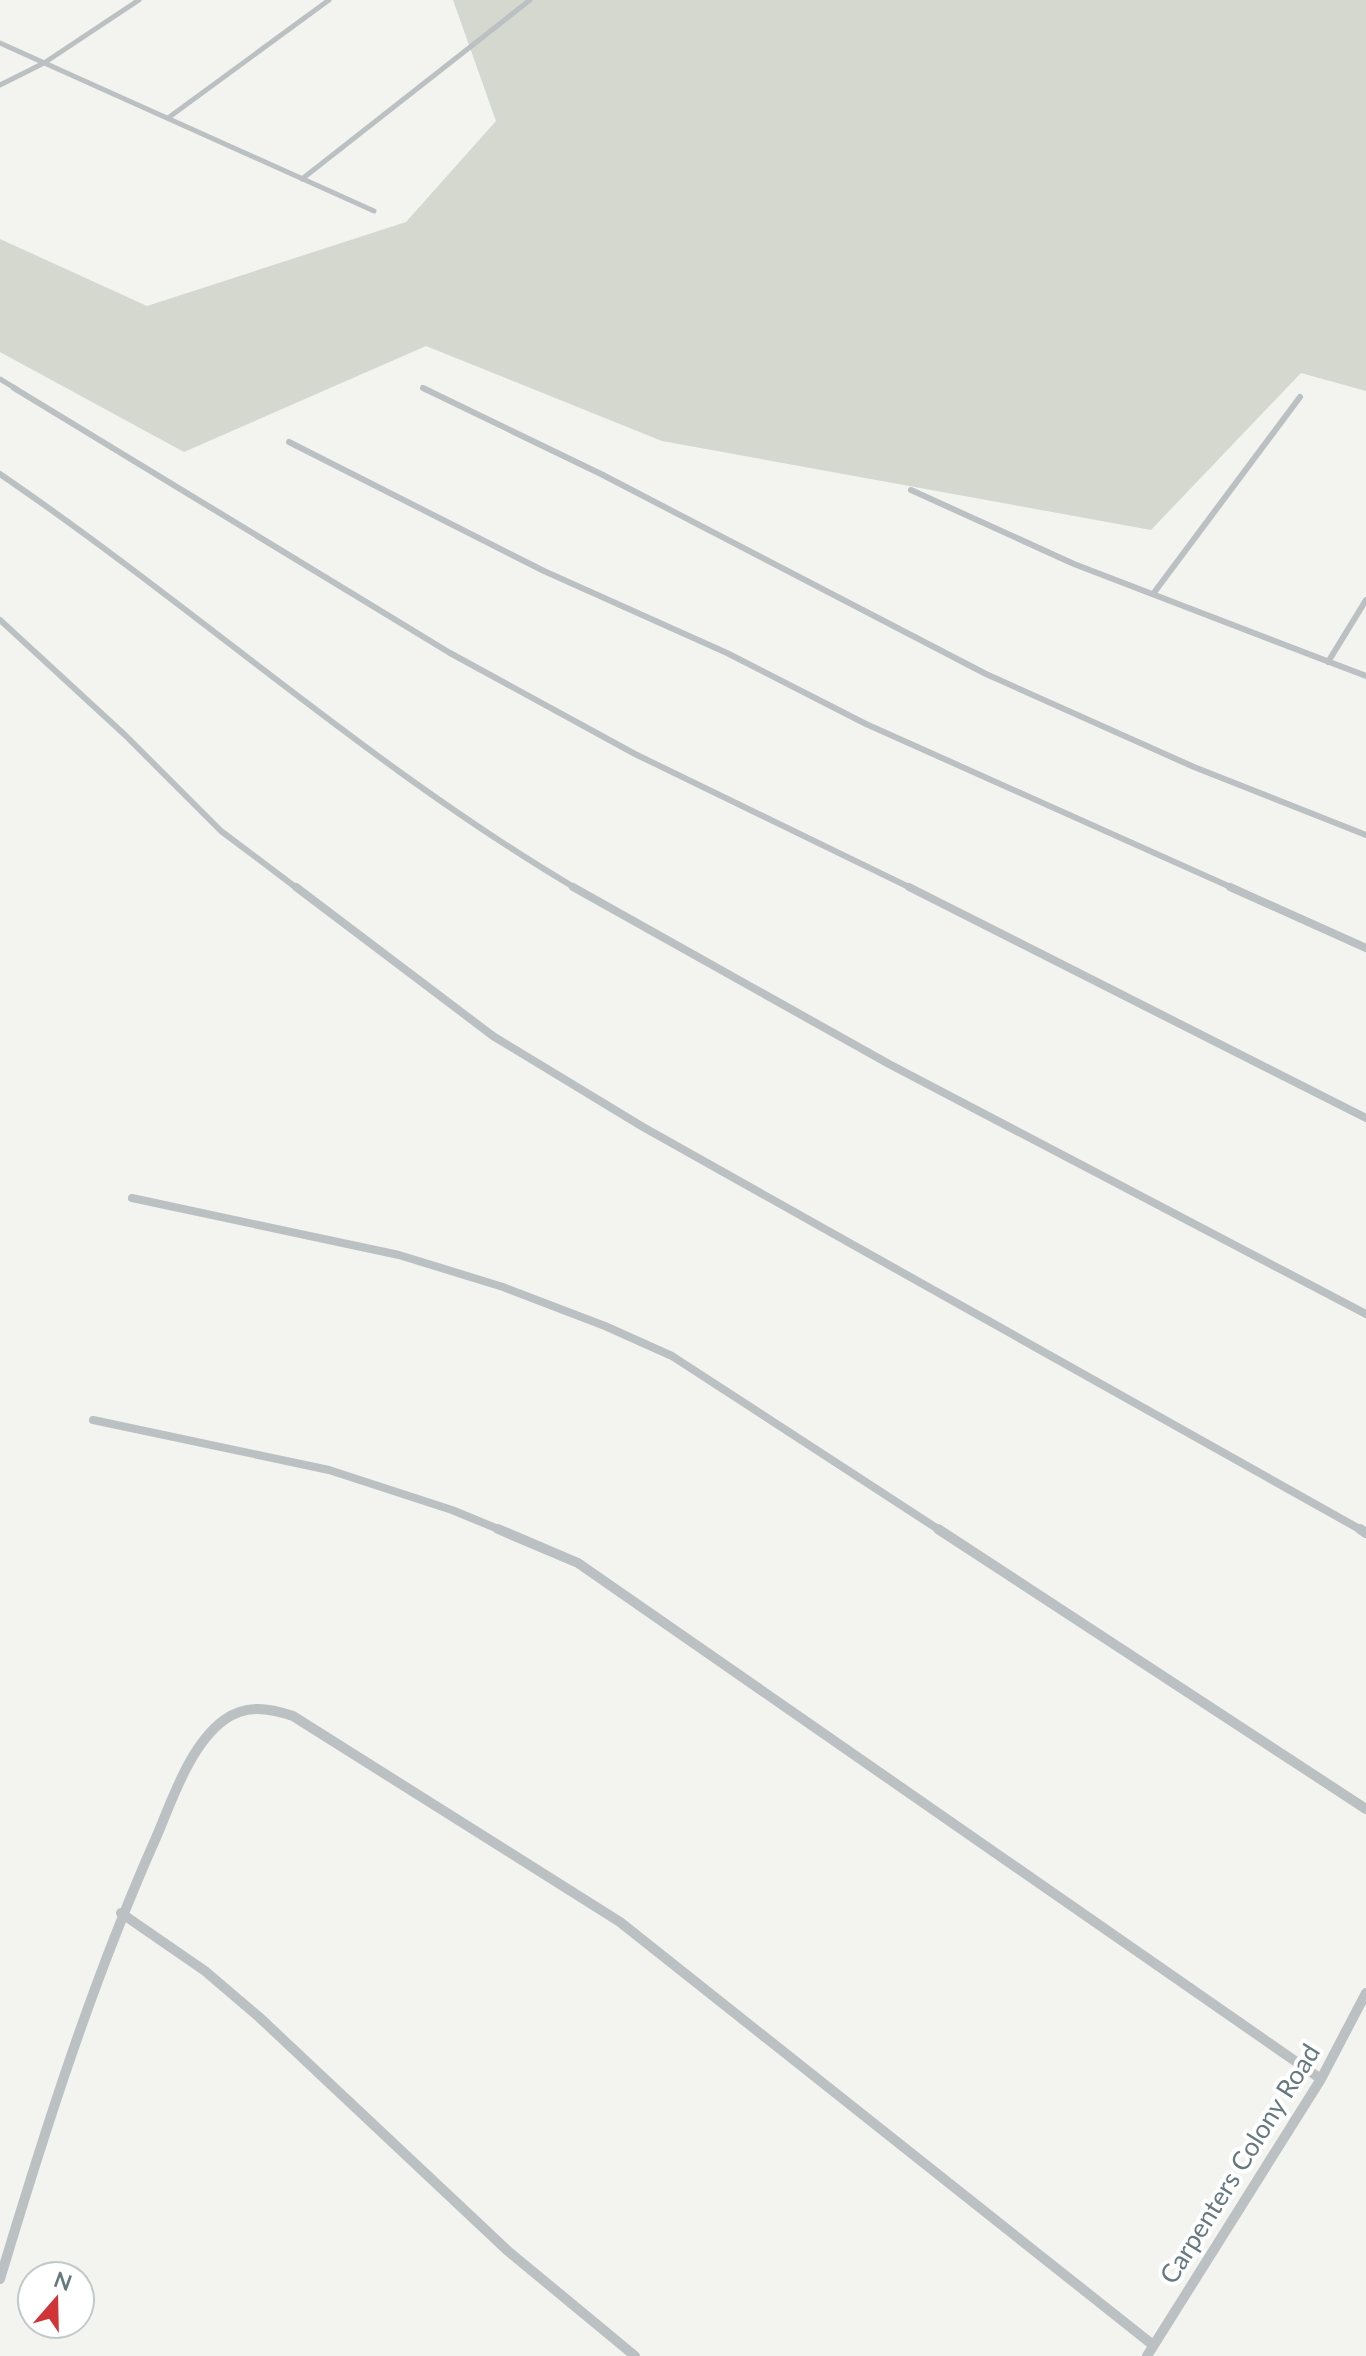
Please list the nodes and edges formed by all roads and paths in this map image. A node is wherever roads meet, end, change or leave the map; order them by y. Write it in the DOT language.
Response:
graph roads {
  1 [pos="139,0"];
  2 [pos="329,0"];
  3 [pos="530,0"];
  4 [pos="0,43"];
  5 [pos="44,63"];
  6 [pos="0,85"];
  7 [pos="168,118"];
  8 [pos="302,179"];
  9 [pos="374,211"];
  10 [pos="0,379"];
  11 [pos="423,388"];
  12 [pos="1300,397"];
  13 [pos="289,442"];
  14 [pos="0,474"];
  15 [pos="911,490"];
  16 [pos="1153,594"];
  17 [pos="1366,600"];
  18 [pos="0,620"];
  19 [pos="1328,662"];
  20 [pos="1366,676"];
  21 [pos="1366,835"];
  22 [pos="1366,948"];
  23 [pos="1366,1118"];
  24 [pos="132,1198"];
  25 [pos="1366,1314"];
  26 [pos="93,1420"];
  27 [pos="1366,1533"];
  28 [pos="1366,1809"];
  29 [pos="121,1913"];
  30 [pos="1366,1993"];
  31 [pos="1321,2079"];
  32 [pos="0,2279"];
  33 [pos="1150,2350"];
  34 [pos="635,2356"];
  1 -- 5 [label="street"];
  2 -- 7 [label="street"];
  3 -- 8 [label="street"];
  4 -- 5 [label="street"];
  5 -- 6 [label="street"];
  5 -- 7 [label="street"];
  7 -- 8 [label="street"];
  8 -- 9 [label="street"];
  10 -- 23 [label="street"];
  11 -- 21 [label="street"];
  12 -- 16 [label="street"];
  13 -- 22 [label="street"];
  14 -- 25 [label="street"];
  15 -- 16 [label="street"];
  16 -- 19 [label="street"];
  17 -- 19 [label="street"];
  18 -- 27 [label="street"];
  19 -- 20 [label="street"];
  24 -- 28 [label="street"];
  26 -- 31 [label="street"];
  29 -- 32 [label="street"];
  29 -- 33 [label="street"];
  29 -- 34 [label="street"];
  30 -- 31 [label="street, Carpenters Colony Road"];
  31 -- 33 [label="street, Carpenters Colony Road"];
}
